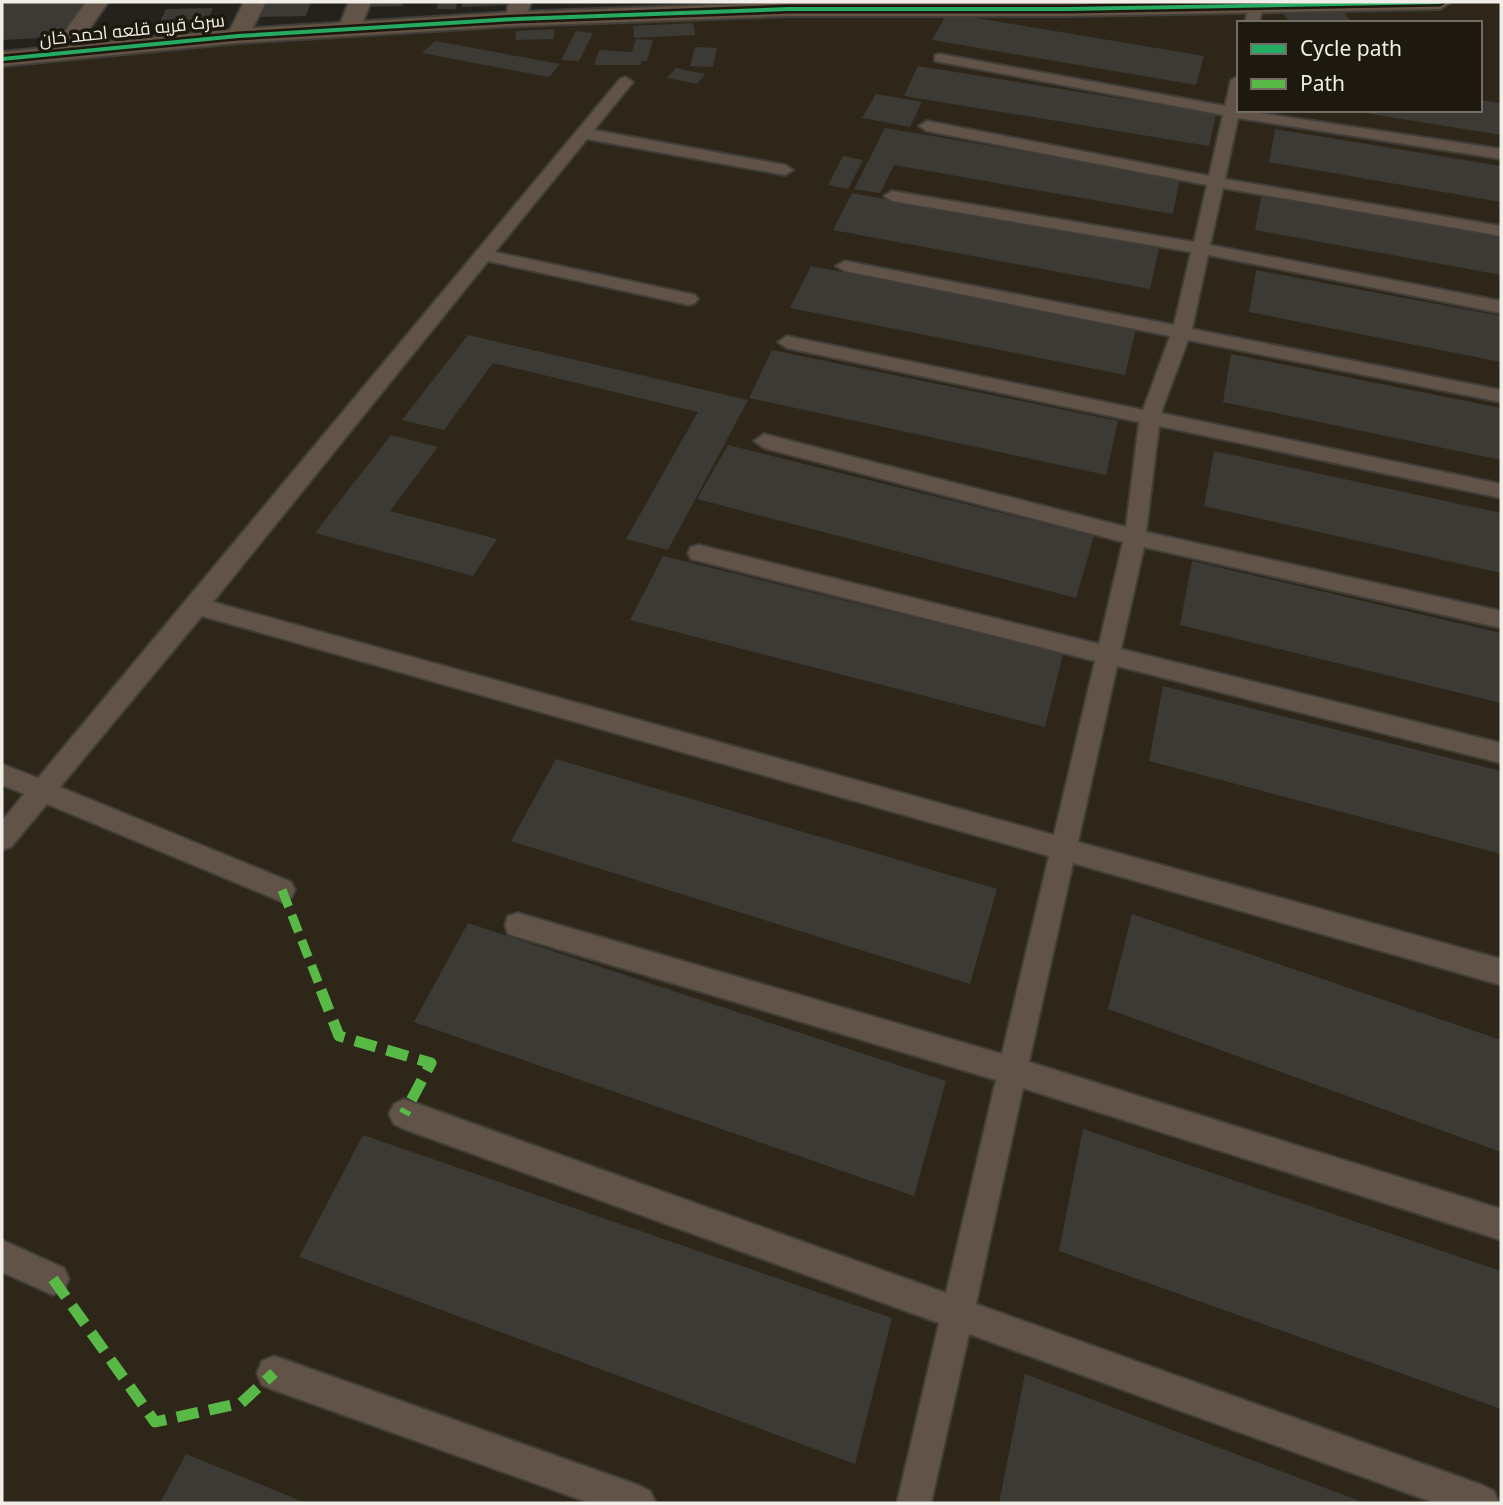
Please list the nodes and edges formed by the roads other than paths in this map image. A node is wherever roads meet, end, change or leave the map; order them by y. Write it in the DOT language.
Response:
graph roads {
  1 [pos="97,2"];
  2 [pos="255,2"];
  3 [pos="360,2"];
  4 [pos="1440,2"];
  5 [pos="1315,4"];
  6 [pos="788,5"];
  7 [pos="889,6"];
  8 [pos="1009,6"];
  9 [pos="518,10"];
  10 [pos="1254,14"];
  11 [pos="349,29"];
  12 [pos="238,36"];
  13 [pos="61,53"];
  14 [pos="940,58"];
  15 [pos="2,59"];
  16 [pos="625,82"];
  17 [pos="1237,89"];
  18 [pos="1232,112"];
  19 [pos="927,126"];
  20 [pos="583,134"];
  21 [pos="1501,154"];
  22 [pos="785,170"];
  23 [pos="1216,183"];
  24 [pos="892,196"];
  25 [pos="1501,231"];
  26 [pos="1201,248"];
  27 [pos="484,255"];
  28 [pos="845,266"];
  29 [pos="689,299"];
  30 [pos="1501,307"];
  31 [pos="1182,330"];
  32 [pos="787,342"];
  33 [pos="1501,396"];
  34 [pos="1150,416"];
  35 [pos="764,441"];
  36 [pos="1501,491"];
  37 [pos="1135,537"];
  38 [pos="699,553"];
  39 [pos="197,606"];
  40 [pos="1501,620"];
  41 [pos="1108,655"];
  42 [pos="1501,753"];
  43 [pos="2,774"];
  44 [pos="44,789"];
  45 [pos="2,839"];
  46 [pos="1064,847"];
  47 [pos="282,890"];
  48 [pos="518,925"];
  49 [pos="1501,972"];
  50 [pos="1013,1071"];
  51 [pos="404,1114"];
  52 [pos="1501,1225"];
  53 [pos="2,1256"];
  54 [pos="53,1279"];
  55 [pos="957,1316"];
  56 [pos="274,1373"];
  57 [pos="638,1503"];
  58 [pos="914,1503"];
  59 [pos="1482,1503"];
  1 -- 13 [label="street"];
  2 -- 12 [label="street"];
  3 -- 11 [label="street"];
  4 -- 5 [label="street, سرک قریه قلعه احمد خان"];
  5 -- 10 [label="street, سرک قریه قلعه احمد خان"];
  6 -- 7 [label="street, سرک قریه قلعه احمد خان"];
  6 -- 9 [label="street, سرک قریه قلعه احمد خان"];
  7 -- 8 [label="street, سرک قریه قلعه احمد خان"];
  8 -- 10 [label="street, سرک قریه قلعه احمد خان"];
  9 -- 11 [label="street, سرک قریه قلعه احمد خان"];
  11 -- 12 [label="street, سرک قریه قلعه احمد خان"];
  12 -- 13 [label="street, سرک قریه قلعه احمد خان"];
  13 -- 15 [label="street, سرک قریه قلعه احمد خان"];
  14 -- 18 [label="lane"];
  16 -- 20 [label="lane"];
  17 -- 18 [label="lane"];
  18 -- 21 [label="lane"];
  18 -- 23 [label="lane"];
  19 -- 23 [label="lane"];
  20 -- 22 [label="lane"];
  20 -- 27 [label="lane"];
  23 -- 25 [label="lane"];
  23 -- 26 [label="lane"];
  24 -- 26 [label="lane"];
  26 -- 30 [label="lane"];
  26 -- 31 [label="lane"];
  27 -- 29 [label="lane"];
  27 -- 39 [label="lane"];
  28 -- 31 [label="lane"];
  31 -- 33 [label="lane"];
  31 -- 34 [label="lane"];
  32 -- 34 [label="lane"];
  34 -- 36 [label="lane"];
  34 -- 37 [label="lane"];
  35 -- 37 [label="lane"];
  37 -- 40 [label="lane"];
  37 -- 41 [label="lane"];
  38 -- 41 [label="lane"];
  39 -- 44 [label="lane"];
  39 -- 46 [label="lane"];
  41 -- 42 [label="lane"];
  41 -- 46 [label="lane"];
  43 -- 44 [label="lane"];
  44 -- 45 [label="lane"];
  44 -- 47 [label="lane"];
  46 -- 49 [label="lane"];
  46 -- 50 [label="lane"];
  48 -- 50 [label="lane"];
  50 -- 52 [label="lane"];
  50 -- 55 [label="lane"];
  51 -- 55 [label="lane"];
  53 -- 54 [label="lane"];
  55 -- 58 [label="lane"];
  55 -- 59 [label="lane"];
  56 -- 57 [label="lane"];
}
